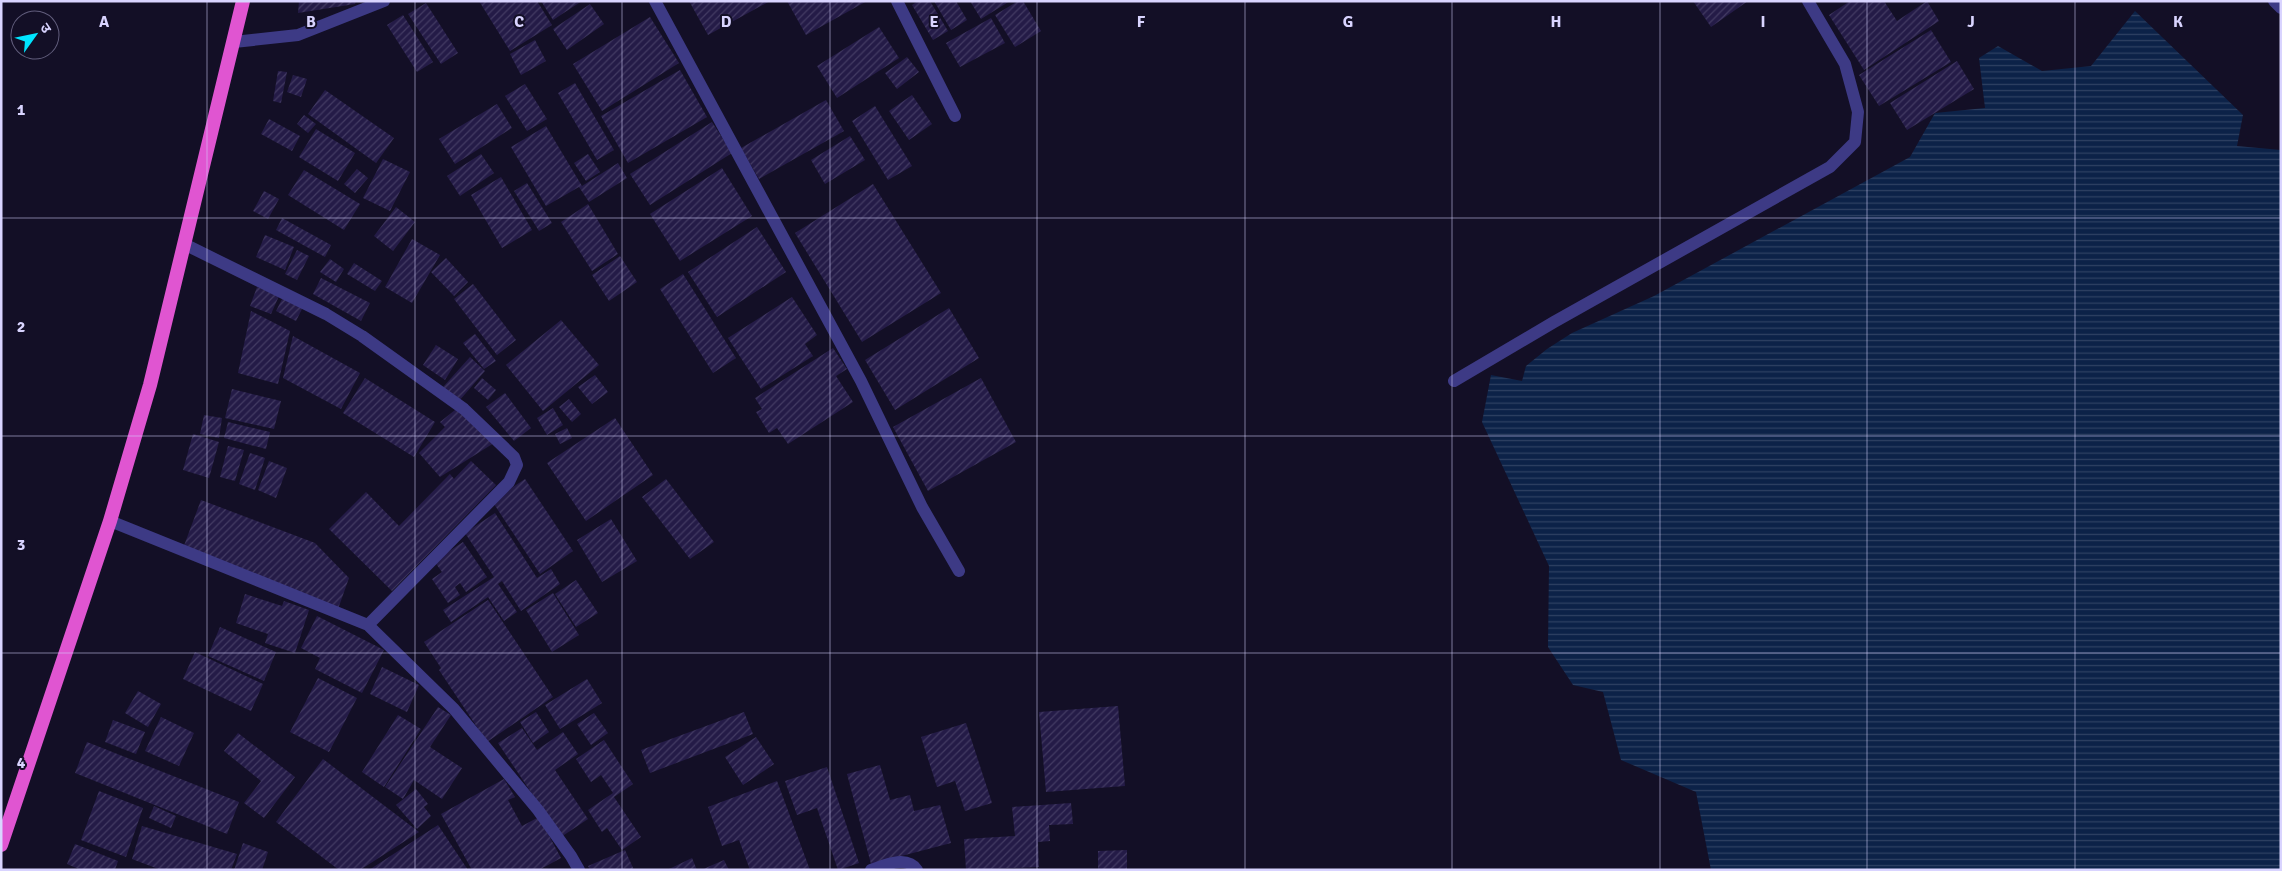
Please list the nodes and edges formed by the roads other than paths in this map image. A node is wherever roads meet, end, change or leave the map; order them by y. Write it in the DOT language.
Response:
graph roads {
  1 [pos="243,1"];
  2 [pos="384,1"];
  3 [pos="655,1"];
  4 [pos="897,1"];
  5 [pos="1808,1"];
  6 [pos="2274,1"];
  7 [pos="2281,8"];
  8 [pos="234,42"];
  9 [pos="955,116"];
  10 [pos="184,244"];
  11 [pos="1454,381"];
  12 [pos="110,521"];
  13 [pos="959,571"];
  14 [pos="368,625"];
  15 [pos="1,845"];
  16 [pos="578,870"];
  17 [pos="871,870"];
  18 [pos="917,870"];
  1 -- 8 [label="highway"];
  2 -- 8 [label="street"];
  3 -- 13 [label="street"];
  4 -- 9 [label="street"];
  5 -- 11 [label="street"];
  6 -- 7 [label="street"];
  8 -- 10 [label="highway"];
  10 -- 12 [label="highway"];
  10 -- 14 [label="street"];
  12 -- 14 [label="street"];
  12 -- 15 [label="highway"];
  14 -- 16 [label="street"];
  17 -- 18 [label="street"];
}
